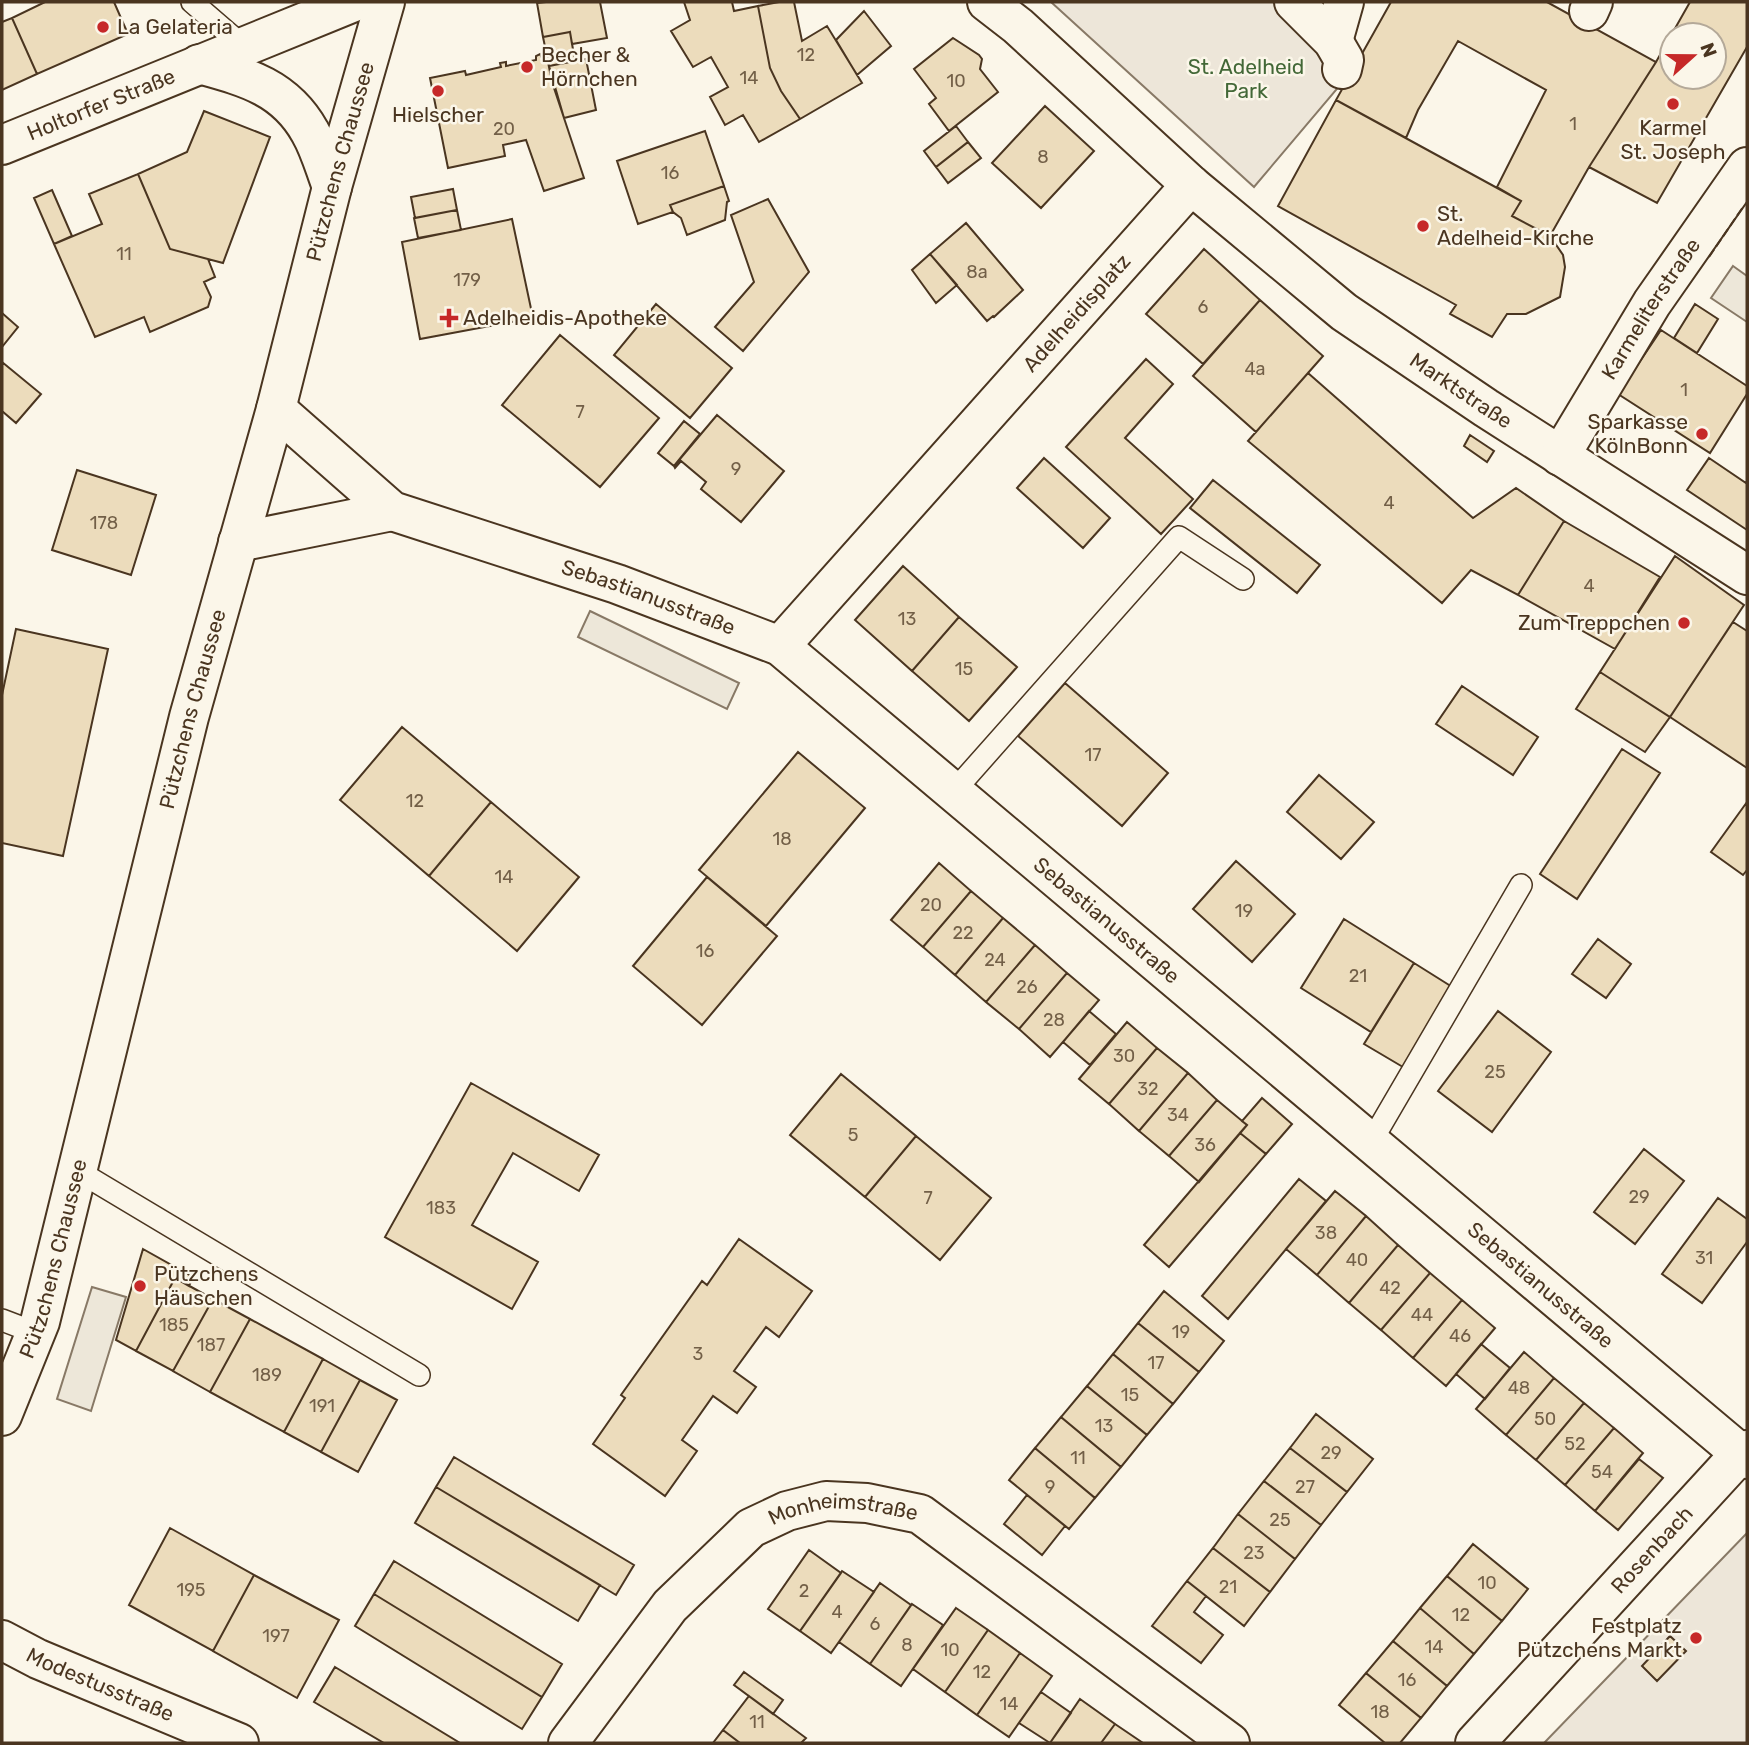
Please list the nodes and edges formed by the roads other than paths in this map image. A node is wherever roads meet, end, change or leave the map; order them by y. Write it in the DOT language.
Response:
graph roads {
  1 [pos="192,2"];
  2 [pos="354,2"];
  3 [pos="385,2"];
  4 [pos="987,2"];
  5 [pos="1343,2"];
  6 [pos="1298,6"];
  7 [pos="243,46"];
  8 [pos="200,64"];
  9 [pos="2,145"];
  10 [pos="1747,166"];
  11 [pos="1191,186"];
  12 [pos="332,187"];
  13 [pos="276,409"];
  14 [pos="1560,456"];
  15 [pos="392,510"];
  16 [pos="238,542"];
  17 [pos="1747,575"];
  18 [pos="1243,579"];
  19 [pos="780,646"];
  20 [pos="954,791"];
  21 [pos="1521,885"];
  22 [pos="1371,1142"];
  23 [pos="78,1171"];
  24 [pos="19,1327"];
  25 [pos="419,1375"];
  26 [pos="2,1416"];
  27 [pos="1745,1454"];
  28 [pos="2,1640"];
  29 [pos="239,1743"];
  30 [pos="568,1743"];
  31 [pos="1230,1743"];
  32 [pos="1475,1743"];
  1 -- 7 [label="lane"];
  2 -- 7 [label="street, Holtorfer Straße"];
  3 -- 12 [label="street, Pützchens Chaussee"];
  4 -- 11 [label="street"];
  5 -- 6 [label="street"];
  5 -- 6 [label="street"];
  7 -- 8 [label="street, Holtorfer Straße"];
  8 -- 9 [label="street, Holtorfer Straße"];
  8 -- 12 [label="street, Holtorfer Straße"];
  10 -- 14 [label="street, Karmeliterstraße"];
  11 -- 14 [label="street, Marktstraße"];
  11 -- 19 [label="street, Adelheidisplatz"];
  12 -- 13 [label="street, Pützchens Chaussee"];
  13 -- 15 [label="street, Sebastianusstraße"];
  13 -- 16 [label="street, Pützchens Chaussee"];
  14 -- 17 [label="street, Marktstraße"];
  15 -- 16 [label="street, Sebastianusstraße"];
  15 -- 19 [label="street, Sebastianusstraße"];
  16 -- 23 [label="street, Pützchens Chaussee"];
  18 -- 20 [label="lane"];
  19 -- 20 [label="street, Sebastianusstraße"];
  20 -- 22 [label="street, Sebastianusstraße"];
  21 -- 22 [label="lane"];
  22 -- 27 [label="street, Sebastianusstraße"];
  23 -- 24 [label="street, Pützchens Chaussee"];
  23 -- 25 [label="lane"];
  24 -- 26 [label="street, Pützchens Chaussee"];
  27 -- 32 [label="street, Rosenbach"];
  28 -- 29 [label="street, Modestusstraße"];
  30 -- 31 [label="street, Monheimstraße"];
}
